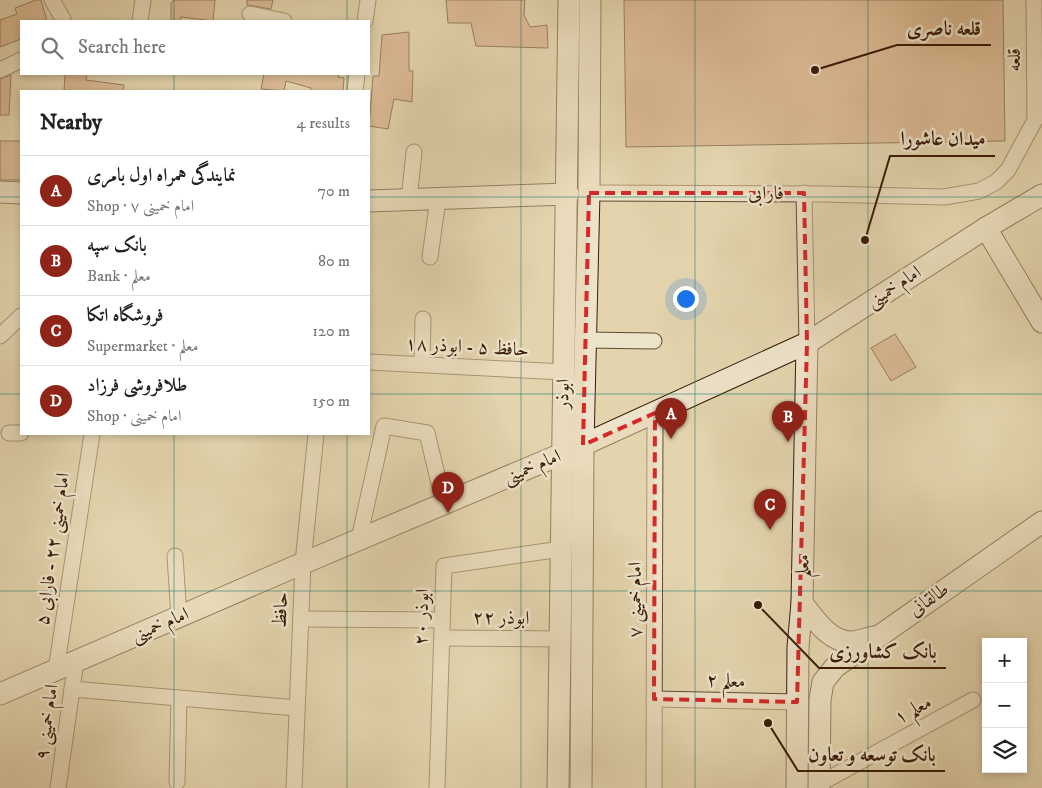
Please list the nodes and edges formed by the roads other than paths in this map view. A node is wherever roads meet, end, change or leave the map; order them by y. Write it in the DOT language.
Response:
graph roads {
  1 [pos="52,0"];
  2 [pos="144,0"];
  3 [pos="368,0"];
  4 [pos="569,0"];
  5 [pos="590,0"];
  6 [pos="1034,0"];
  7 [pos="250,14"];
  8 [pos="63,20"];
  9 [pos="140,20"];
  10 [pos="279,20"];
  11 [pos="365,20"];
  12 [pos="20,60"];
  13 [pos="0,70"];
  14 [pos="357,75"];
  15 [pos="355,90"];
  16 [pos="1035,120"];
  17 [pos="414,152"];
  18 [pos="0,192"];
  19 [pos="589,193"];
  20 [pos="20,194"];
  21 [pos="568,194"];
  22 [pos="804,194"];
  23 [pos="1042,195"];
  24 [pos="438,199"];
  25 [pos="409,200"];
  26 [pos="370,202"];
  27 [pos="986,228"];
  28 [pos="430,257"];
  29 [pos="20,317"];
  30 [pos="424,319"];
  31 [pos="1042,322"];
  32 [pos="0,336"];
  33 [pos="585,340"];
  34 [pos="654,342"];
  35 [pos="807,343"];
  36 [pos="370,362"];
  37 [pos="422,364"];
  38 [pos="564,372"];
  39 [pos="655,413"];
  40 [pos="92,435"];
  41 [pos="316,435"];
  42 [pos="582,445"];
  43 [pos="562,454"];
  44 [pos="444,504"];
  45 [pos="1042,522"];
  46 [pos="359,540"];
  47 [pos="561,549"];
  48 [pos="175,556"];
  49 [pos="303,563"];
  50 [pos="802,602"];
  51 [pos="178,617"];
  52 [pos="301,618"];
  53 [pos="442,620"];
  54 [pos="878,636"];
  55 [pos="442,638"];
  56 [pos="561,639"];
  57 [pos="76,661"];
  58 [pos="56,670"];
  59 [pos="4,687"];
  60 [pos="72,689"];
  61 [pos="179,698"];
  62 [pos="654,699"];
  63 [pos="973,700"];
  64 [pos="797,702"];
  65 [pos="297,708"];
  66 [pos="177,782"];
  67 [pos="819,786"];
  68 [pos="58,788"];
  69 [pos="294,788"];
  70 [pos="437,788"];
  71 [pos="558,788"];
  72 [pos="582,788"];
  73 [pos="654,788"];
  74 [pos="797,788"];
  1 -- 8 [label="street"];
  2 -- 9 [label="street"];
  3 -- 11 [label="street"];
  4 -- 21 [label="main road, ابوذر"];
  5 -- 19 [label="main road, ابوذر"];
  6 -- 16 [label="street, قلعه"];
  7 -- 10 [label="street"];
  12 -- 13 [label="street"];
  14 -- 15 [label="street"];
  16 -- 22 [label="street, فارابی"];
  17 -- 25 [label="street"];
  18 -- 20 [label="main road"];
  19 -- 22 [label="street, فارابی"];
  19 -- 33 [label="main road, ابوذر"];
  21 -- 24 [label="main road"];
  21 -- 38 [label="main road, ابوذر"];
  22 -- 35 [label="street"];
  23 -- 27 [label="main road, امام خمینی"];
  24 -- 25 [label="main road"];
  24 -- 28 [label="street"];
  25 -- 26 [label="main road"];
  27 -- 31 [label="main road"];
  27 -- 35 [label="main road, امام خمینی"];
  29 -- 32 [label="street"];
  30 -- 37 [label="street"];
  33 -- 34 [label="street"];
  33 -- 42 [label="main road, ابوذر"];
  35 -- 39 [label="main road, امام خمینی"];
  35 -- 50 [label="main road, معلم"];
  36 -- 37 [label="street, حافظ ۵ - ابوذر ۱۸"];
  37 -- 38 [label="street, حافظ ۵ - ابوذر ۱۸"];
  38 -- 43 [label="main road, ابوذر"];
  39 -- 42 [label="main road, امام خمینی"];
  39 -- 62 [label="street, امام خمینی ۷"];
  40 -- 58 [label="street, امام خمینی ۲۲ - فارابی ۵"];
  41 -- 49 [label="street, حافظ"];
  42 -- 43 [label="main road, امام خمینی"];
  42 -- 72 [label="main road, ابوذر"];
  43 -- 44 [label="main road, امام خمینی"];
  43 -- 47 [label="main road, ابوذر"];
  44 -- 46 [label="main road, امام خمینی"];
  44 -- 46 [label="street"];
  45 -- 54 [label="main road, طالقانی"];
  46 -- 49 [label="main road, امام خمینی"];
  47 -- 53 [label="street, ابوذر ۲۰"];
  47 -- 56 [label="main road, ابوذر"];
  48 -- 51 [label="street"];
  49 -- 51 [label="main road, امام خمینی"];
  49 -- 52 [label="street, حافظ"];
  50 -- 54 [label="main road"];
  50 -- 64 [label="main road, معلم"];
  51 -- 57 [label="main road, امام خمینی"];
  52 -- 53 [label="street"];
  52 -- 65 [label="street, حافظ"];
  53 -- 55 [label="street, ابوذر ۲۰"];
  54 -- 67 [label="main road, طالقانی"];
  55 -- 56 [label="street, ابوذر ۲۲"];
  55 -- 70 [label="street, ابوذر ۲۰"];
  56 -- 71 [label="main road, ابوذر"];
  57 -- 58 [label="main road, امام خمینی"];
  57 -- 60 [label="street, امام خمینی ۹"];
  58 -- 59 [label="main road, امام خمینی"];
  60 -- 61 [label="street"];
  60 -- 68 [label="street, امام خمینی ۹"];
  61 -- 65 [label="street"];
  61 -- 66 [label="street"];
  62 -- 64 [label="street, معلم ۲"];
  62 -- 73 [label="street, امام خمینی ۷"];
  63 -- 67 [label="street, معلم ۱"];
  64 -- 74 [label="main road, معلم"];
  65 -- 69 [label="street, حافظ"];
}
